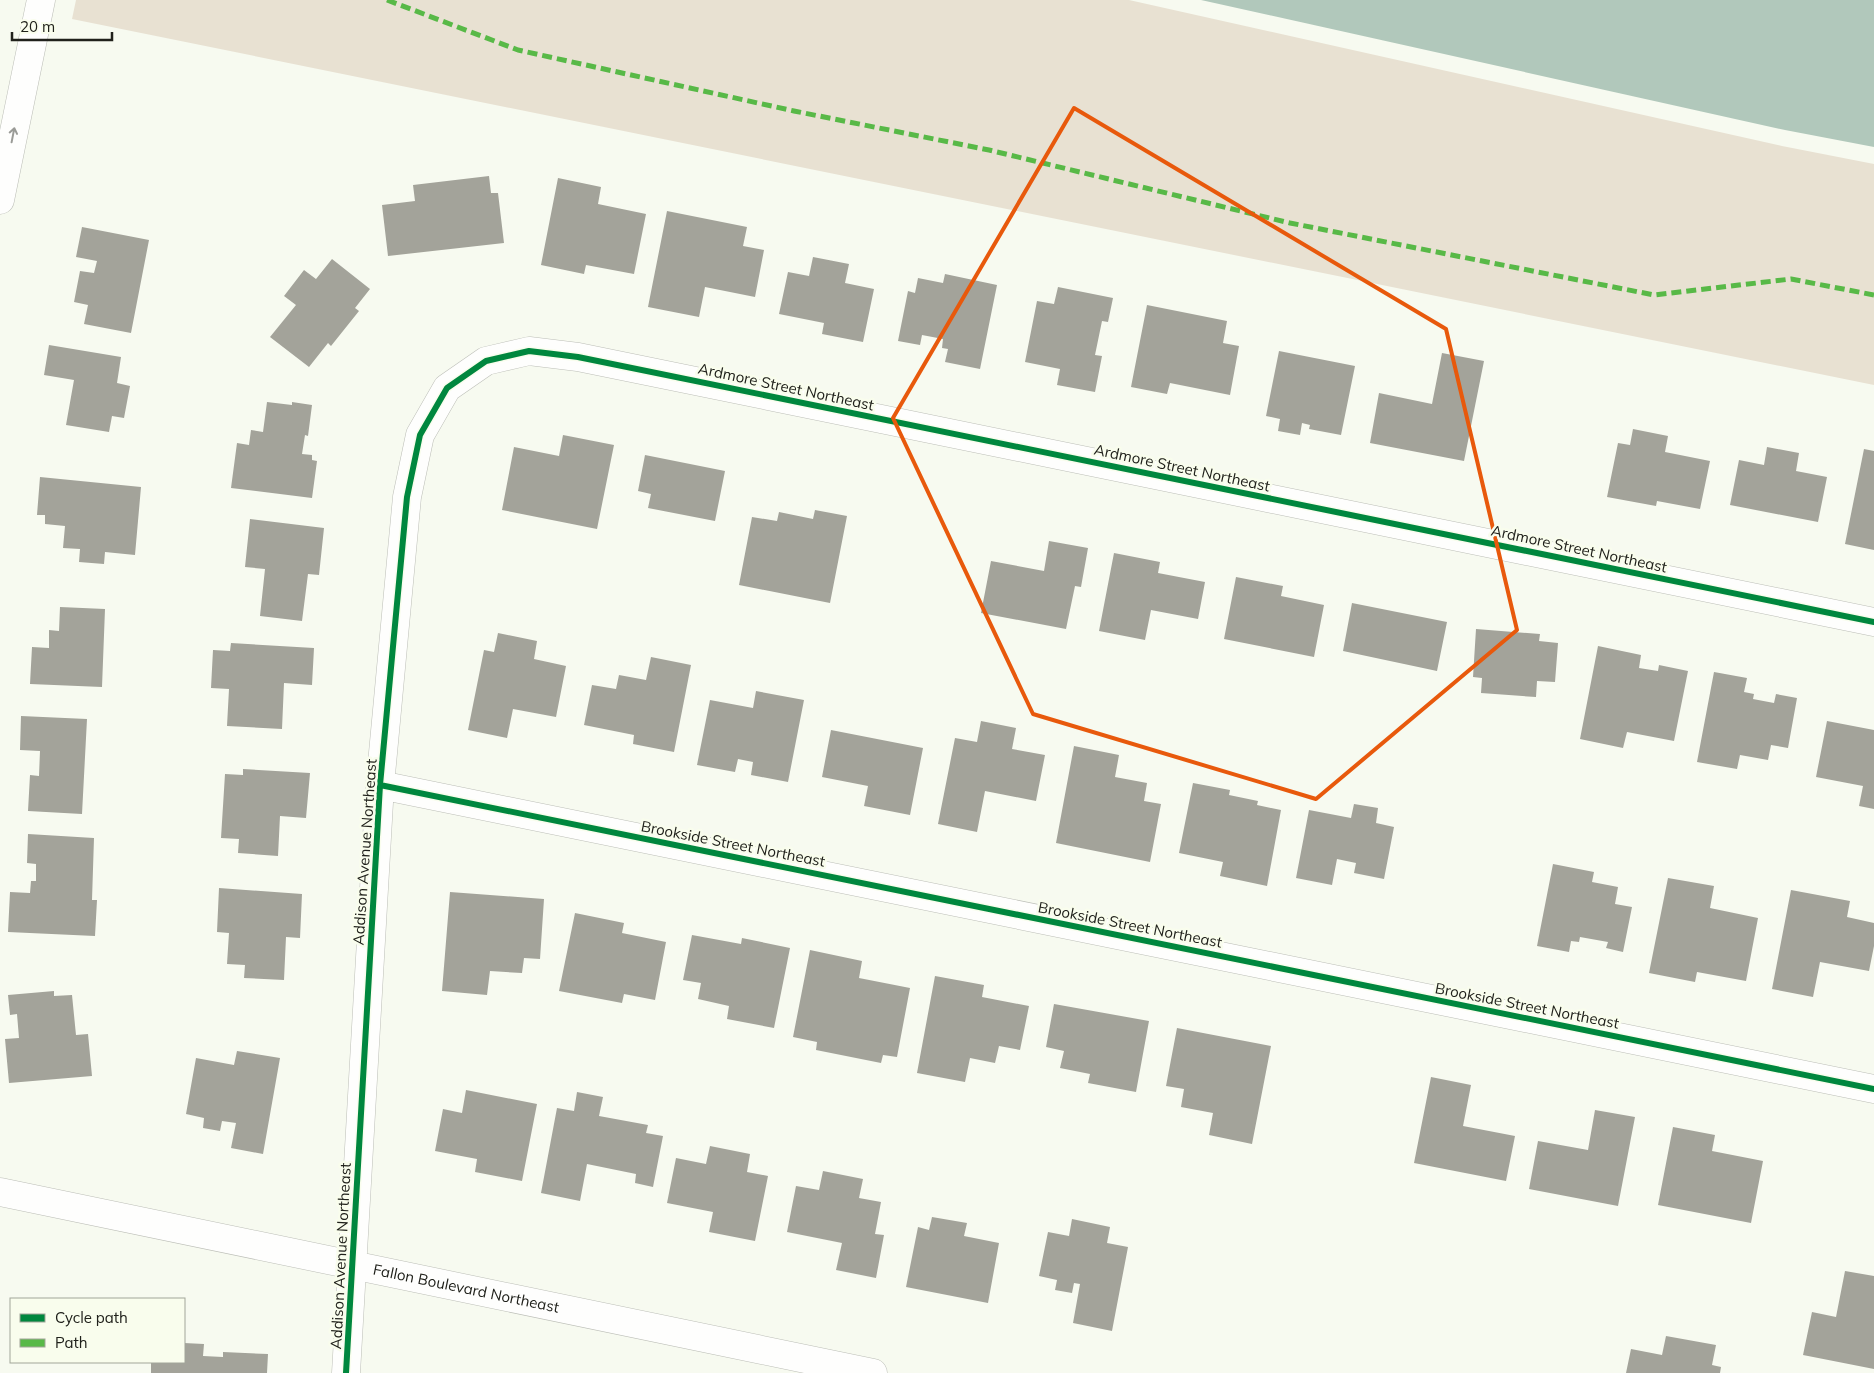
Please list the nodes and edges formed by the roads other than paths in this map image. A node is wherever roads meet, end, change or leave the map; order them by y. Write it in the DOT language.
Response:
graph roads {
  1 [pos="40,0"];
  2 [pos="0,200"];
  3 [pos="486,361"];
  4 [pos="1874,622"];
  5 [pos="380,785"];
  6 [pos="1874,1089"];
  7 [pos="0,1192"];
  8 [pos="353,1266"];
  9 [pos="346,1373"];
  10 [pos="873,1373"];
  2 -- 1 [label="street, one-way"];
  3 -- 4 [label="street, Ardmore Street Northeast"];
  3 -- 5 [label="street, Addison Avenue Northeast"];
  5 -- 6 [label="street, Brookside Street Northeast"];
  5 -- 8 [label="street, Addison Avenue Northeast"];
  7 -- 8 [label="street, Fallon Boulevard Northeast"];
  8 -- 9 [label="street, Addison Avenue Northeast"];
  8 -- 10 [label="street, Fallon Boulevard Northeast"];
}
